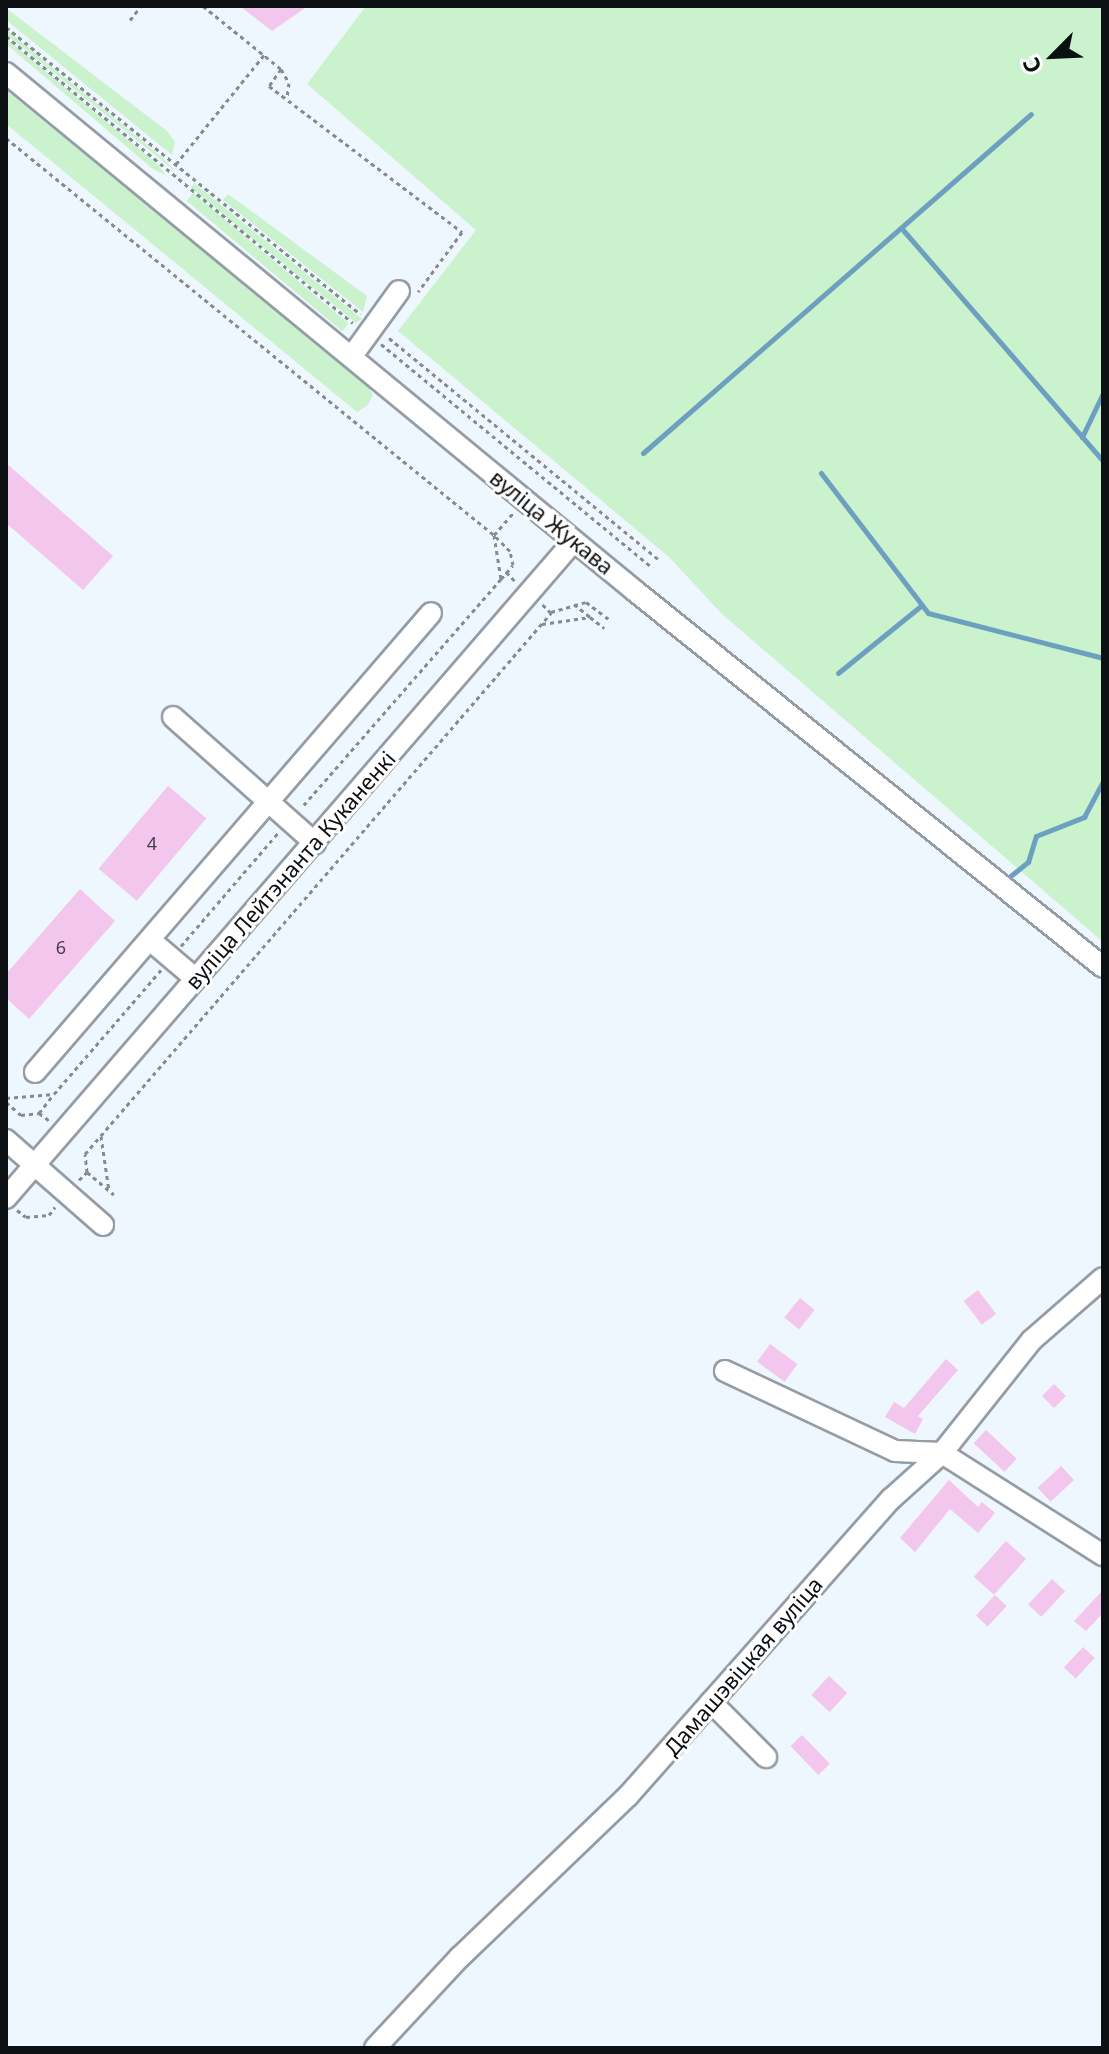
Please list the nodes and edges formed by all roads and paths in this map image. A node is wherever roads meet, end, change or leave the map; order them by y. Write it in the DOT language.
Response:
graph roads {
  1 [pos="141,6"];
  2 [pos="203,6"];
  3 [pos="130,20"];
  4 [pos="6,27"];
  5 [pos="6,36"];
  6 [pos="264,55"];
  7 [pos="281,69"];
  8 [pos="6,73"];
  9 [pos="287,100"];
  10 [pos="6,138"];
  11 [pos="176,165"];
  12 [pos="408,293"];
  13 [pos="379,328"];
  14 [pos="352,356"];
  15 [pos="544,478"];
  16 [pos="525,500"];
  17 [pos="494,535"];
  18 [pos="574,541"];
  19 [pos="658,559"];
  20 [pos="653,568"];
  21 [pos="506,572"];
  22 [pos="501,579"];
  23 [pos="529,593"];
  24 [pos="574,604"];
  25 [pos="431,613"];
  26 [pos="551,613"];
  27 [pos="590,617"];
  28 [pos="610,620"];
  29 [pos="542,624"];
  30 [pos="604,628"];
  31 [pos="173,717"];
  32 [pos="269,803"];
  33 [pos="289,821"];
  34 [pos="315,843"];
  35 [pos="150,940"];
  36 [pos="171,958"];
  37 [pos="1103,967"];
  38 [pos="196,979"];
  39 [pos="35,1072"];
  40 [pos="54,1094"];
  41 [pos="6,1098"];
  42 [pos="39,1113"];
  43 [pos="101,1136"];
  44 [pos="6,1140"];
  45 [pos="36,1165"];
  46 [pos="87,1172"];
  47 [pos="109,1191"];
  48 [pos="67,1193"];
  49 [pos="114,1195"];
  50 [pos="6,1199"];
  51 [pos="103,1225"];
  52 [pos="1103,1278"];
  53 [pos="725,1371"];
  54 [pos="942,1453"];
  55 [pos="1103,1555"];
  56 [pos="711,1702"];
  57 [pos="766,1757"];
  58 [pos="375,2048"];
  1 -- 3 [label="path"];
  2 -- 6 [label="path"];
  4 -- 11 [label="path"];
  5 -- 13 [label="path"];
  6 -- 7 [label="path"];
  6 -- 11 [label="path"];
  7 -- 9 [label="path"];
  7 -- 9 [label="path"];
  8 -- 14 [label="street, вуліца Жукава"];
  9 -- 12 [label="path"];
  10 -- 17 [label="path"];
  11 -- 13 [label="path"];
  12 -- 13 [label="street"];
  13 -- 14 [label="street"];
  13 -- 15 [label="path"];
  13 -- 19 [label="path"];
  14 -- 16 [label="street, вуліца Жукава"];
  15 -- 16 [label="path"];
  15 -- 20 [label="path"];
  16 -- 17 [label="path"];
  16 -- 18 [label="street, вуліца Жукава"];
  17 -- 21 [label="path"];
  17 -- 22 [label="path"];
  18 -- 23 [label="street, вуліца Лейтэнанта Куканенкі"];
  18 -- 37 [label="street, вуліца Жукава"];
  21 -- 22 [label="path"];
  21 -- 23 [label="path"];
  22 -- 33 [label="path"];
  23 -- 26 [label="path"];
  23 -- 34 [label="street, вуліца Лейтэнанта Куканенкі"];
  24 -- 26 [label="path"];
  24 -- 27 [label="path"];
  24 -- 28 [label="path"];
  25 -- 32 [label="street"];
  26 -- 29 [label="path"];
  27 -- 29 [label="path"];
  27 -- 30 [label="path"];
  29 -- 43 [label="path"];
  31 -- 32 [label="street"];
  32 -- 33 [label="street"];
  32 -- 35 [label="street"];
  33 -- 34 [label="street"];
  33 -- 36 [label="path"];
  34 -- 38 [label="street, вуліца Лейтэнанта Куканенкі"];
  35 -- 36 [label="street"];
  35 -- 39 [label="street"];
  36 -- 38 [label="street"];
  36 -- 40 [label="path"];
  38 -- 45 [label="street, вуліца Лейтэнанта Куканенкі"];
  40 -- 41 [label="path"];
  40 -- 42 [label="path"];
  43 -- 46 [label="path"];
  43 -- 47 [label="path"];
  44 -- 45 [label="street"];
  45 -- 48 [label="street"];
  45 -- 50 [label="street, вуліца Лейтэнанта Куканенкі"];
  46 -- 47 [label="path"];
  46 -- 48 [label="path"];
  47 -- 49 [label="path"];
  48 -- 50 [label="path"];
  48 -- 51 [label="street"];
  52 -- 54 [label="street, Дамашэвіцкая вуліца"];
  53 -- 54 [label="street"];
  54 -- 55 [label="street"];
  54 -- 56 [label="street, Дамашэвіцкая вуліца"];
  56 -- 57 [label="street"];
  56 -- 58 [label="street, Дамашэвіцкая вуліца"];
}
